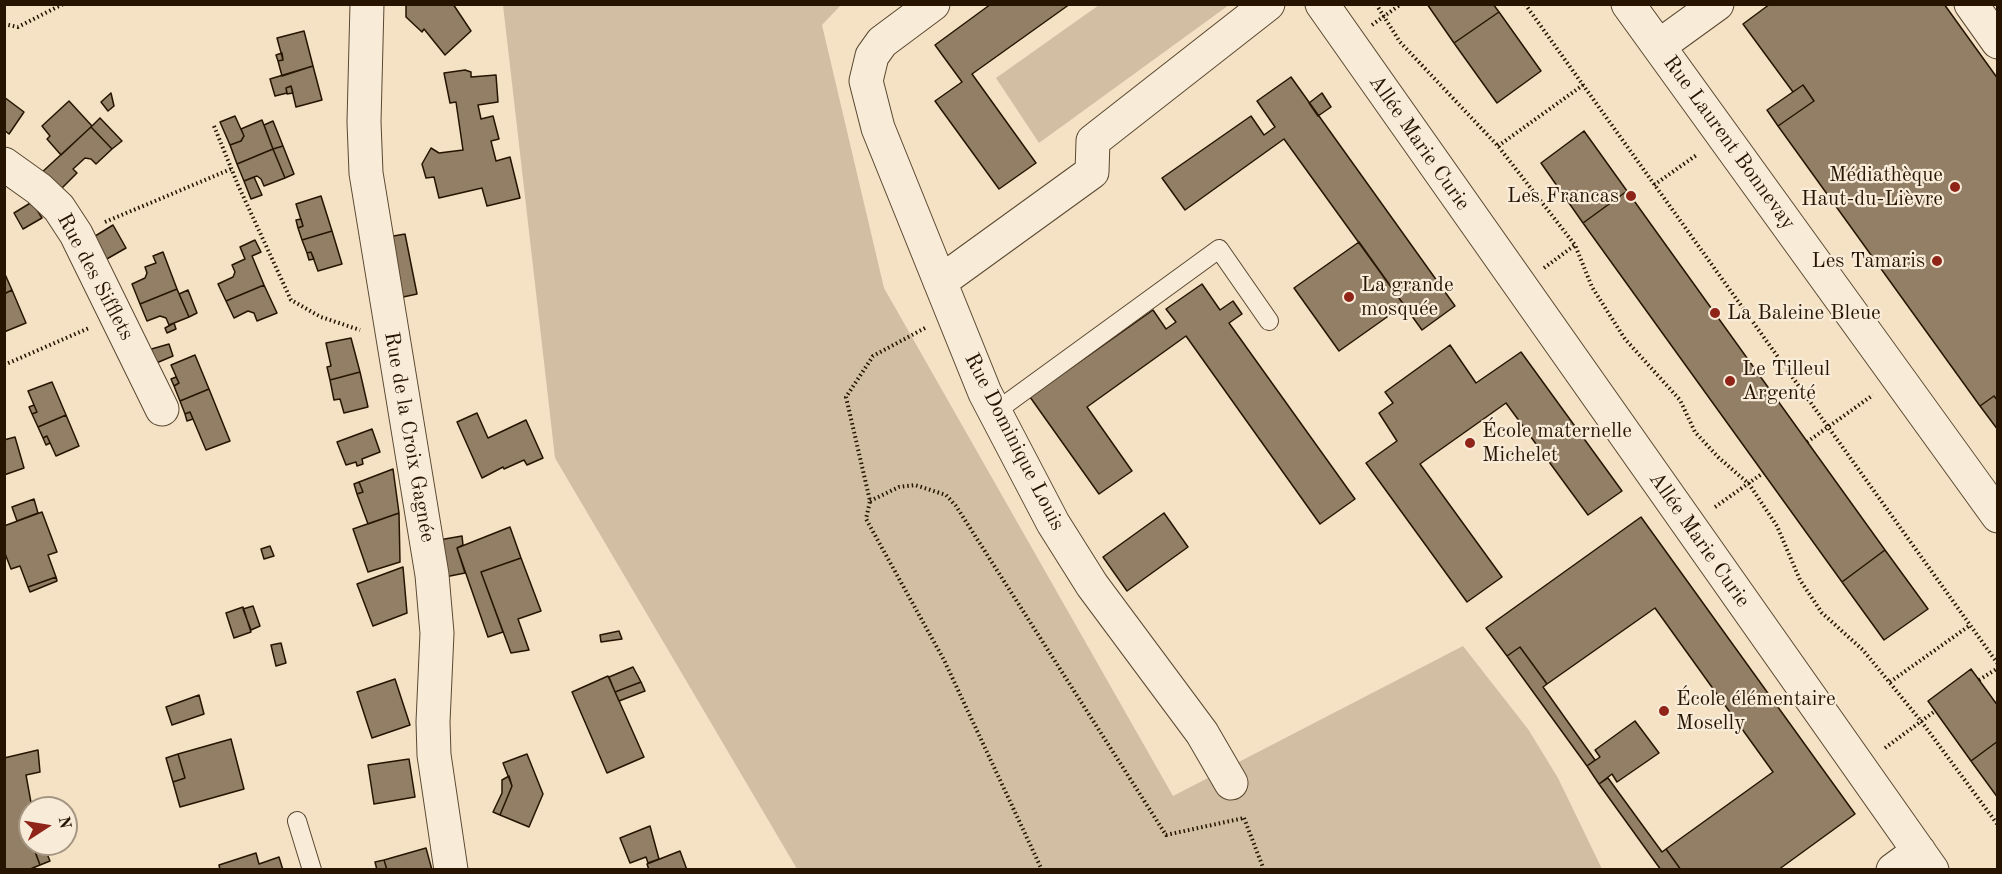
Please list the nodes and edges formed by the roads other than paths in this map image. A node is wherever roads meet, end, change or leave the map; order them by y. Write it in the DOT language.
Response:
graph roads {
  1 [pos="367,4"];
  2 [pos="933,4"];
  3 [pos="1268,4"];
  4 [pos="1322,4"];
  5 [pos="1628,4"];
  6 [pos="1717,4"];
  7 [pos="1971,4"];
  8 [pos="1998,42"];
  9 [pos="1659,46"];
  10 [pos="4,165"];
  11 [pos="940,282"];
  12 [pos="1269,321"];
  13 [pos="162,409"];
  14 [pos="995,412"];
  15 [pos="1998,516"];
  16 [pos="1232,783"];
  17 [pos="297,821"];
  18 [pos="1914,863"];
  19 [pos="312,870"];
  20 [pos="451,870"];
  1 -- 20 [label="street, Rue de la Croix Gagnée"];
  2 -- 11 [label="street, Rue Dominique Louis"];
  3 -- 11 [label="street"];
  4 -- 18 [label="street, Allée Marie Curie"];
  5 -- 9 [label="street, Rue Laurent Bonnevay"];
  6 -- 9 [label="street"];
  7 -- 8 [label="street"];
  9 -- 15 [label="street, Rue Laurent Bonnevay"];
  10 -- 13 [label="street, Rue des Sifflets"];
  11 -- 14 [label="street, Rue Dominique Louis"];
  12 -- 14 [label="lane"];
  14 -- 16 [label="street, Rue Dominique Louis"];
  17 -- 19 [label="lane"];
}
